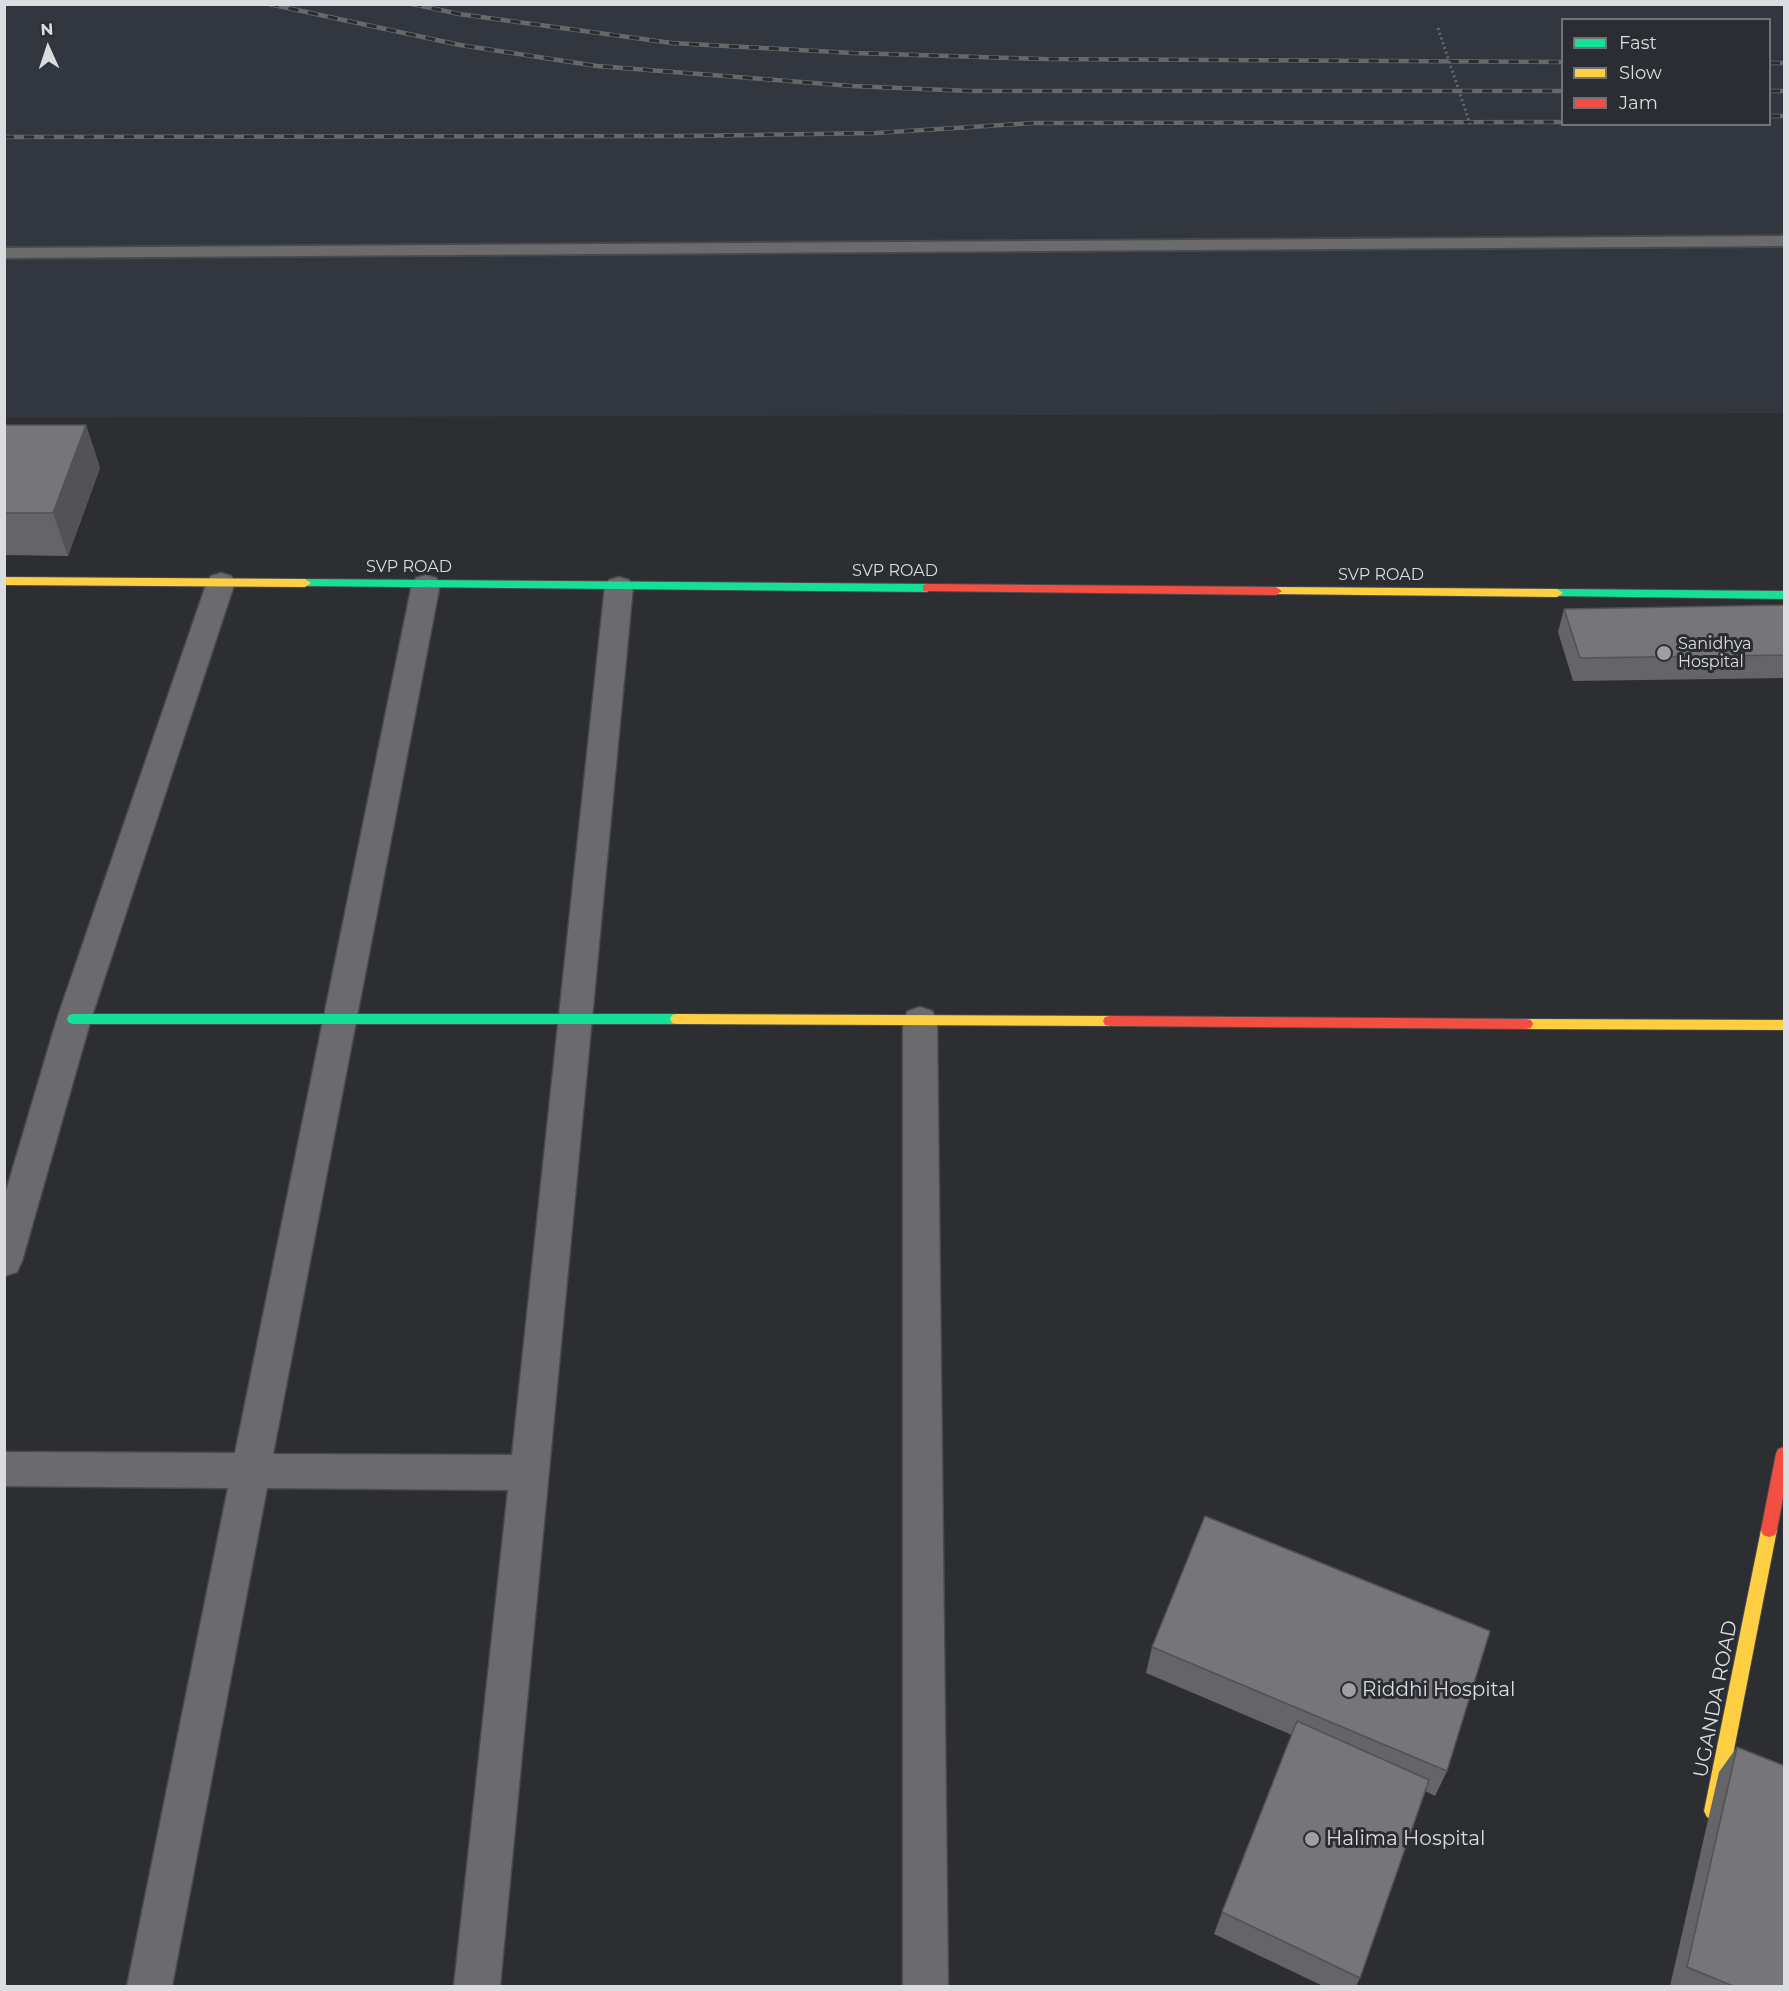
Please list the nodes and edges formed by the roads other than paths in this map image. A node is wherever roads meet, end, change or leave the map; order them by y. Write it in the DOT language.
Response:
graph roads {
  1 [pos="1785,241"];
  2 [pos="4,252"];
  3 [pos="4,581"];
  4 [pos="221,582"];
  5 [pos="426,584"];
  6 [pos="619,586"];
  7 [pos="1785,595"];
  8 [pos="575,1018"];
  9 [pos="74,1019"];
  10 [pos="339,1019"];
  11 [pos="920,1020"];
  12 [pos="1785,1025"];
  13 [pos="4,1261"];
  14 [pos="1785,1454"];
  15 [pos="4,1470"];
  16 [pos="251,1470"];
  17 [pos="528,1473"];
  18 [pos="1711,1824"];
  19 [pos="149,1986"];
  20 [pos="477,1986"];
  21 [pos="926,1986"];
  1 -- 2 [label="lane"];
  3 -- 4 [label="main road, SVP ROAD"];
  4 -- 5 [label="main road, SVP ROAD"];
  4 -- 9 [label="street"];
  5 -- 6 [label="main road, SVP ROAD"];
  5 -- 10 [label="street"];
  6 -- 7 [label="main road, SVP ROAD"];
  6 -- 8 [label="street"];
  8 -- 10 [label="main road"];
  8 -- 11 [label="main road"];
  8 -- 17 [label="street"];
  9 -- 10 [label="main road"];
  9 -- 13 [label="street"];
  10 -- 16 [label="street"];
  11 -- 12 [label="main road"];
  11 -- 21 [label="street"];
  14 -- 18 [label="main road, UGANDA ROAD"];
  15 -- 16 [label="street"];
  16 -- 17 [label="street"];
  16 -- 19 [label="street"];
  17 -- 20 [label="street"];
}
